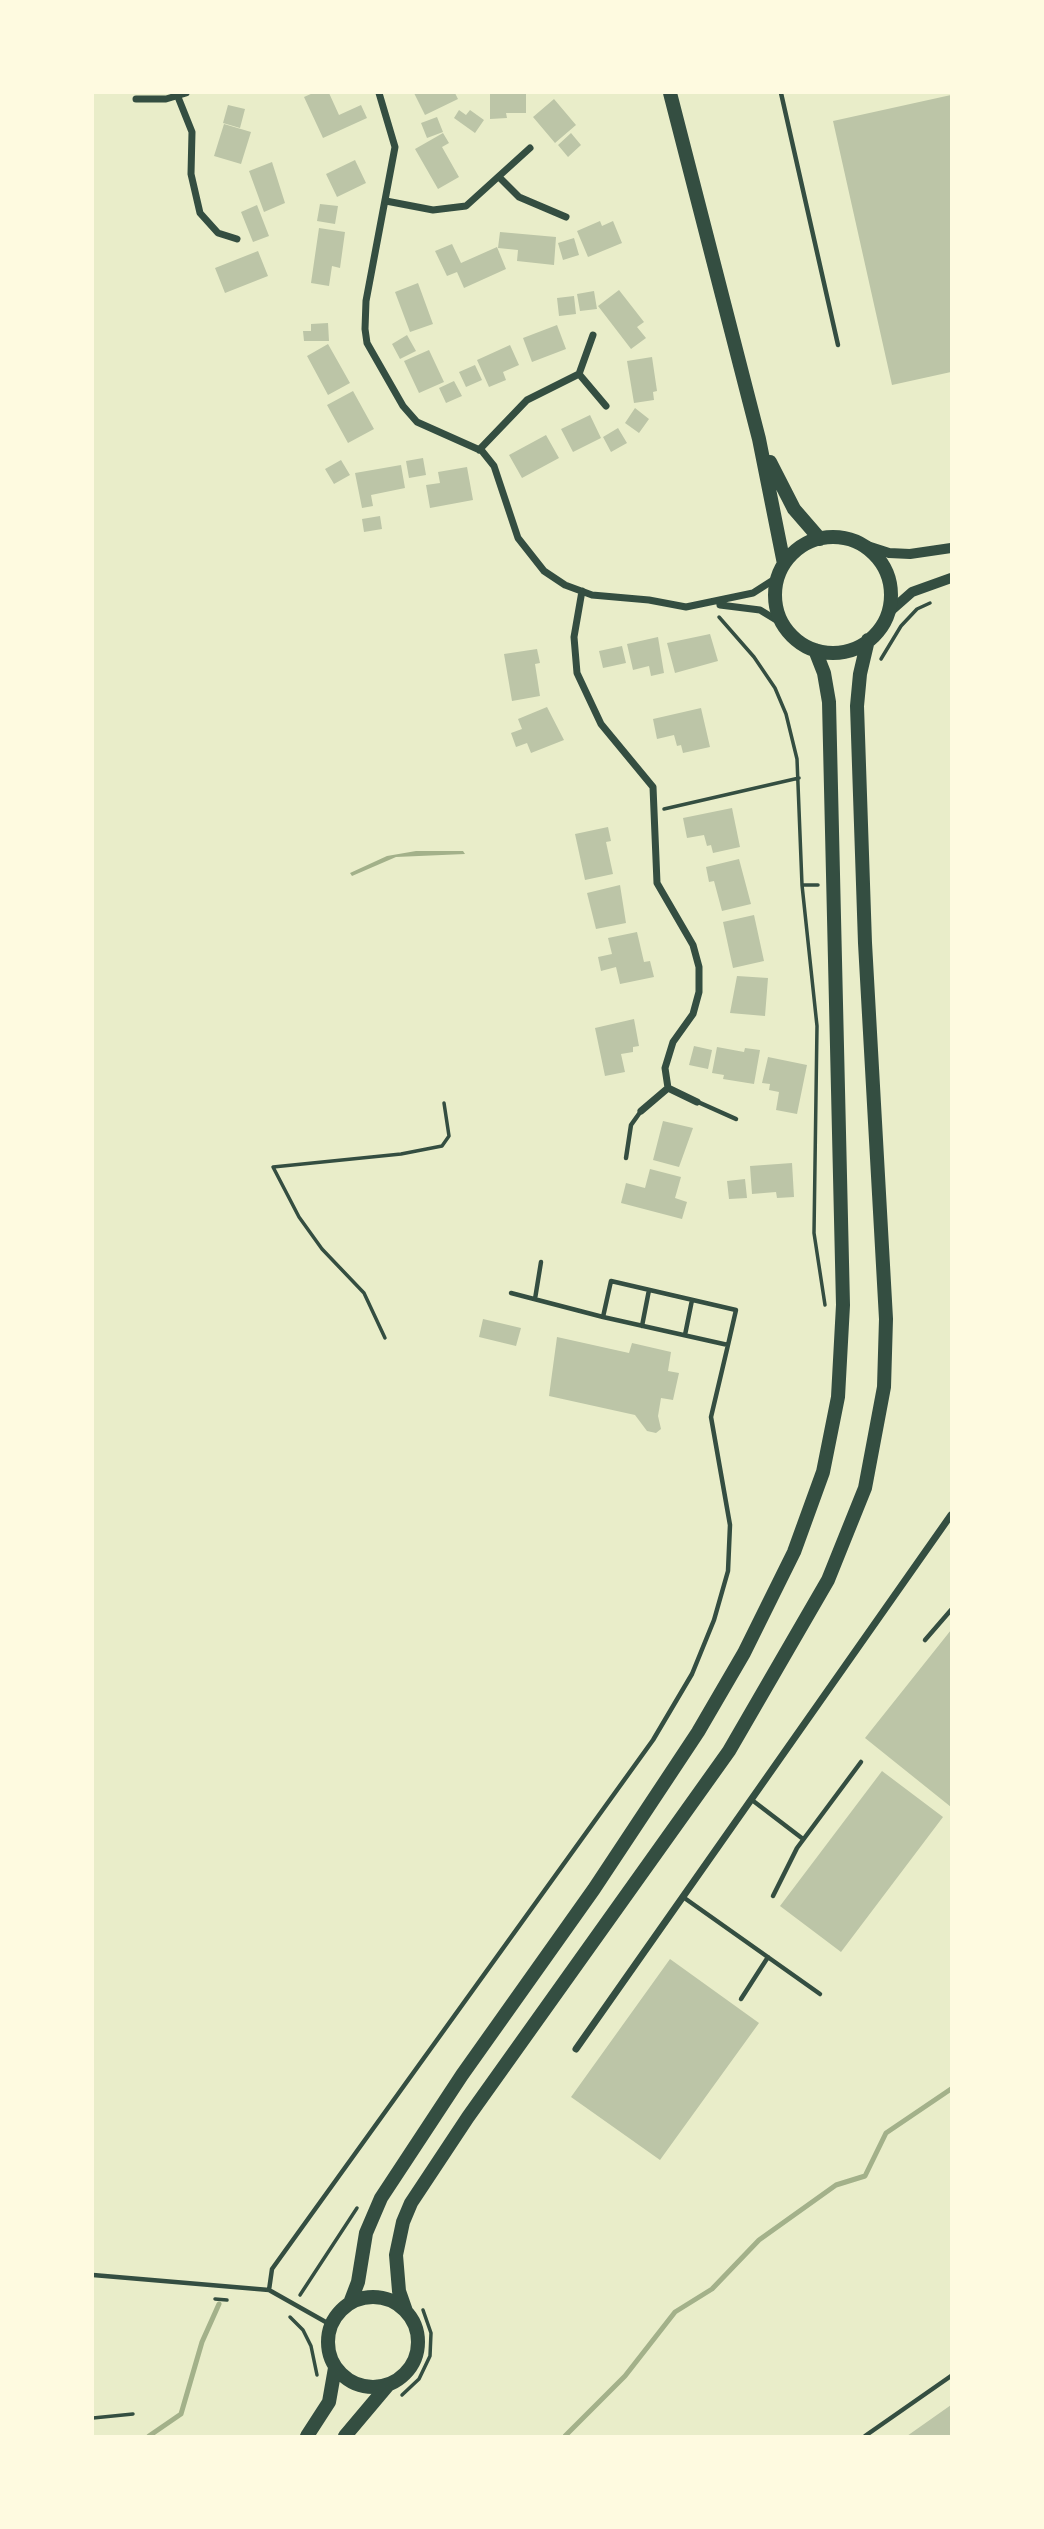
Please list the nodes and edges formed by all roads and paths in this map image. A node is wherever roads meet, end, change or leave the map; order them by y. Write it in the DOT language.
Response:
graph roads {
  1 [pos="379,93"];
  2 [pos="670,93"];
  3 [pos="781,93"];
  4 [pos="182,95"];
  5 [pos="136,99"];
  6 [pos="530,148"];
  7 [pos="499,178"];
  8 [pos="386,201"];
  9 [pos="566,217"];
  10 [pos="237,239"];
  11 [pos="593,335"];
  12 [pos="838,345"];
  13 [pos="579,374"];
  14 [pos="606,406"];
  15 [pos="759,439"];
  16 [pos="479,450"];
  17 [pos="820,539"];
  18 [pos="859,543"];
  19 [pos="951,548"];
  20 [pos="781,570"];
  21 [pos="951,578"];
  22 [pos="582,591"];
  23 [pos="937,599"];
  24 [pos="709,605"];
  25 [pos="887,614"];
  26 [pos="783,624"];
  27 [pos="868,640"];
  28 [pos="815,650"];
  29 [pos="878,667"];
  30 [pos="799,778"];
  31 [pos="655,811"];
  32 [pos="668,1088"];
  33 [pos="697,1102"];
  34 [pos="444,1103"];
  35 [pos="641,1111"];
  36 [pos="736,1119"];
  37 [pos="626,1158"];
  38 [pos="541,1262"];
  39 [pos="649,1290"];
  40 [pos="511,1293"];
  41 [pos="536,1300"];
  42 [pos="692,1300"];
  43 [pos="826,1310"];
  44 [pos="603,1317"];
  45 [pos="642,1326"];
  46 [pos="685,1335"];
  47 [pos="385,1338"];
  48 [pos="728,1345"];
  49 [pos="950,1520"];
  50 [pos="951,1610"];
  51 [pos="925,1640"];
  52 [pos="862,1762"];
  53 [pos="751,1799"];
  54 [pos="803,1839"];
  55 [pos="773,1896"];
  56 [pos="683,1897"];
  57 [pos="768,1957"];
  58 [pos="820,1994"];
  59 [pos="741,1999"];
  60 [pos="576,2049"];
  61 [pos="93,2275"];
  62 [pos="269,2290"];
  63 [pos="215,2299"];
  64 [pos="239,2300"];
  65 [pos="420,2302"];
  66 [pos="350,2303"];
  67 [pos="280,2310"];
  68 [pos="405,2311"];
  69 [pos="331,2325"];
  70 [pos="335,2368"];
  71 [pos="951,2376"];
  72 [pos="317,2381"];
  73 [pos="388,2385"];
  74 [pos="394,2400"];
  75 [pos="133,2414"];
  76 [pos="93,2418"];
  77 [pos="307,2436"];
  78 [pos="345,2436"];
  79 [pos="865,2436"];
  1 -- 8 [label="street"];
  2 -- 15 [label="main road"];
  3 -- 12 [label="lane"];
  4 -- 5 [label="street"];
  4 -- 10 [label="street"];
  6 -- 7 [label="street"];
  7 -- 8 [label="street"];
  7 -- 9 [label="street"];
  8 -- 16 [label="street"];
  11 -- 13 [label="street"];
  13 -- 14 [label="street"];
  13 -- 16 [label="street"];
  15 -- 17 [label="main road"];
  15 -- 20 [label="main road"];
  16 -- 22 [label="street"];
  17 -- 18 [label="main road"];
  17 -- 20 [label="main road"];
  18 -- 19 [label="street"];
  18 -- 25 [label="main road"];
  20 -- 24 [label="street"];
  20 -- 26 [label="main road"];
  21 -- 25 [label="street"];
  22 -- 24 [label="street"];
  22 -- 31 [label="street"];
  23 -- 29 [label="path"];
  24 -- 26 [label="street"];
  24 -- 30 [label="path"];
  25 -- 27 [label="main road"];
  26 -- 28 [label="main road"];
  27 -- 28 [label="main road"];
  27 -- 68 [label="main road"];
  28 -- 66 [label="main road"];
  30 -- 31 [label="path"];
  30 -- 43 [label="path"];
  31 -- 32 [label="street"];
  32 -- 33 [label="street"];
  32 -- 35 [label="street"];
  33 -- 36 [label="lane"];
  34 -- 47 [label="path"];
  35 -- 37 [label="lane"];
  38 -- 41 [label="lane"];
  39 -- 42 [label="lane"];
  39 -- 44 [label="lane"];
  39 -- 45 [label="lane"];
  40 -- 41 [label="lane"];
  41 -- 44 [label="lane"];
  42 -- 46 [label="lane"];
  42 -- 48 [label="lane"];
  44 -- 45 [label="lane"];
  45 -- 46 [label="lane"];
  46 -- 48 [label="lane"];
  48 -- 62 [label="lane"];
  49 -- 53 [label="street"];
  50 -- 51 [label="lane"];
  52 -- 54 [label="lane"];
  53 -- 54 [label="lane"];
  53 -- 56 [label="street"];
  54 -- 55 [label="lane"];
  56 -- 57 [label="lane"];
  56 -- 60 [label="street"];
  57 -- 58 [label="lane"];
  57 -- 59 [label="lane"];
  61 -- 62 [label="lane"];
  62 -- 69 [label="lane"];
  63 -- 64 [label="path"];
  65 -- 74 [label="path"];
  66 -- 68 [label="main road"];
  66 -- 69 [label="main road"];
  67 -- 72 [label="path"];
  68 -- 73 [label="main road"];
  69 -- 70 [label="main road"];
  70 -- 73 [label="main road"];
  70 -- 77 [label="main road"];
  71 -- 79 [label="lane"];
  73 -- 78 [label="main road"];
  75 -- 76 [label="path"];
}
